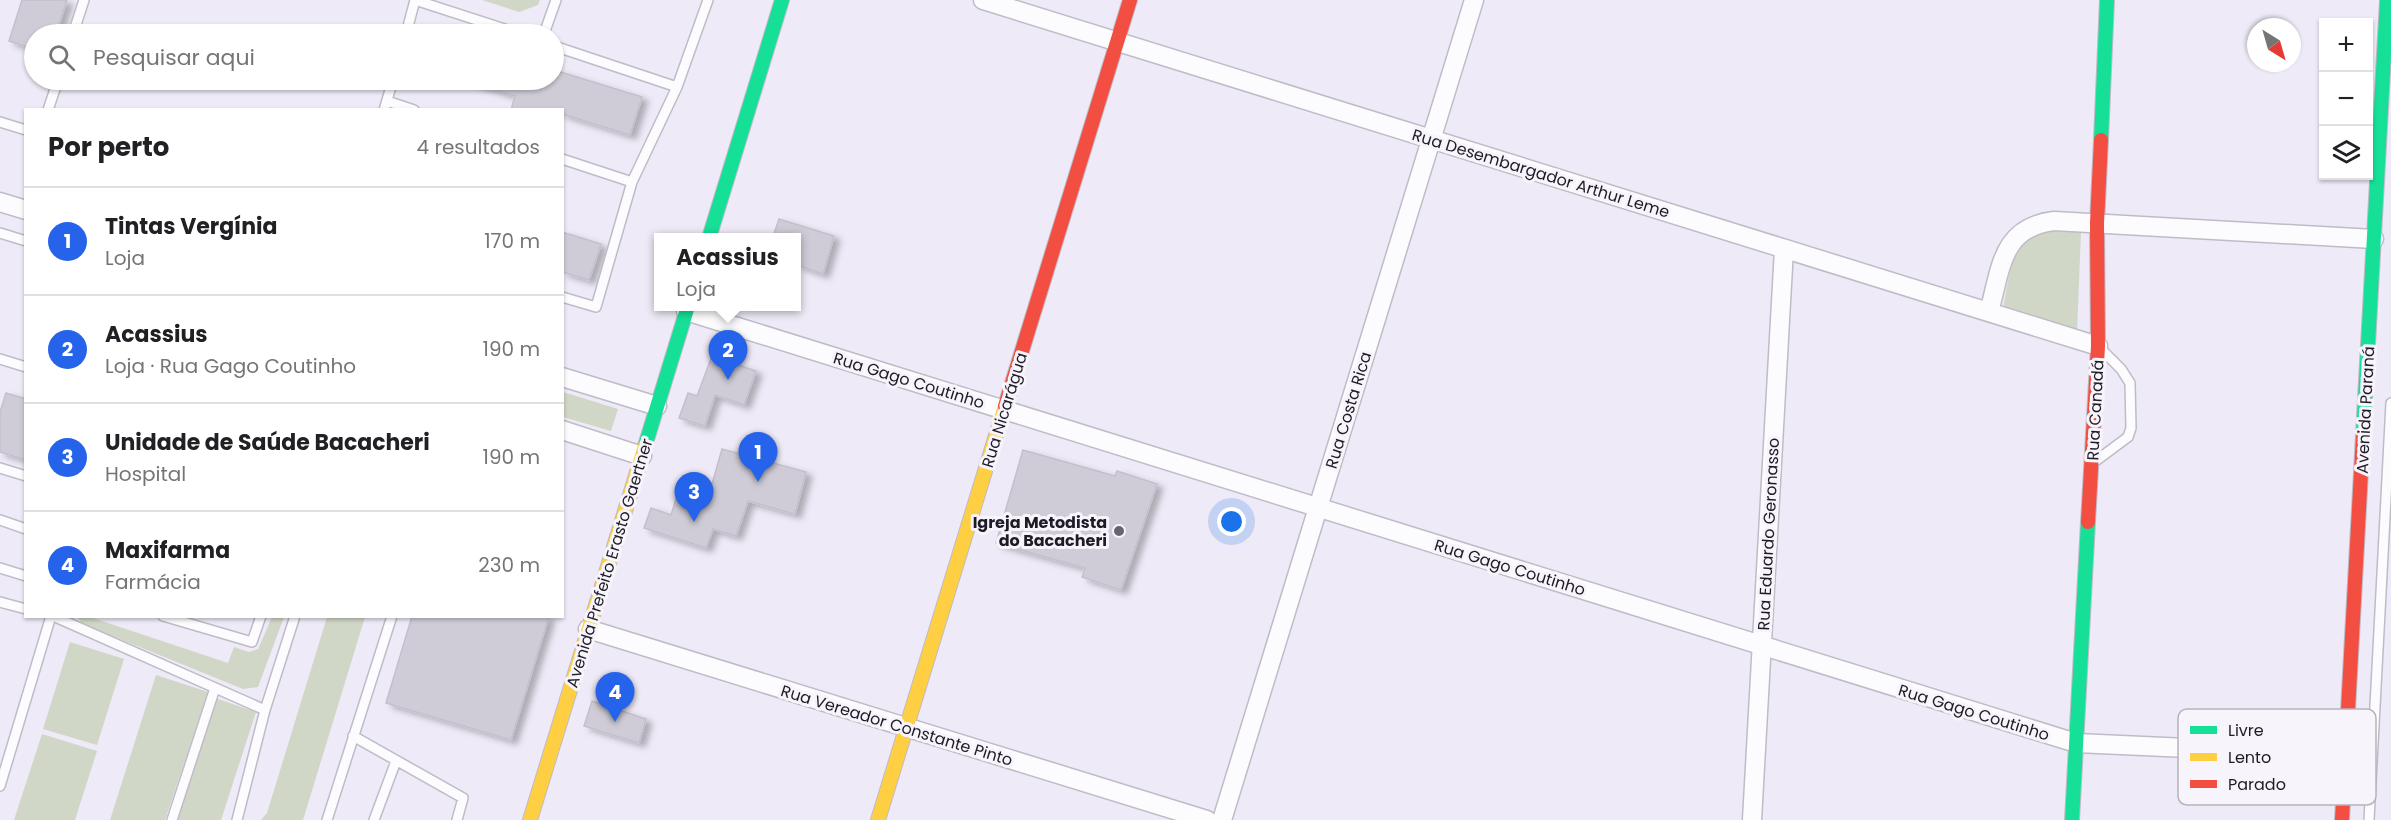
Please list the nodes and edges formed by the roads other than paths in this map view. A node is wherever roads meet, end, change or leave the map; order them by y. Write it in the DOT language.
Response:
graph roads {
  1 [pos="84,0"];
  2 [pos="415,0"];
  3 [pos="556,0"];
  4 [pos="708,0"];
  5 [pos="782,0"];
  6 [pos="983,0"];
  7 [pos="1131,0"];
  8 [pos="1474,0"];
  9 [pos="2107,0"];
  10 [pos="2387,0"];
  11 [pos="76,24"];
  12 [pos="409,24"];
  13 [pos="489,24"];
  14 [pos="548,24"];
  15 [pos="1118,42"];
  16 [pos="564,49"];
  17 [pos="677,87"];
  18 [pos="55,90"];
  19 [pos="390,90"];
  20 [pos="386,105"];
  21 [pos="49,108"];
  22 [pos="403,108"];
  23 [pos="0,122"];
  24 [pos="24,129"];
  25 [pos="1432,139"];
  26 [pos="564,160"];
  27 [pos="632,182"];
  28 [pos="0,201"];
  29 [pos="24,209"];
  30 [pos="2097,224"];
  31 [pos="0,233"];
  32 [pos="710,233"];
  33 [pos="2374,239"];
  34 [pos="24,240"];
  35 [pos="1784,249"];
  36 [pos="564,298"];
  37 [pos="686,311"];
  38 [pos="693,311"];
  39 [pos="1989,312"];
  40 [pos="2098,346"];
  41 [pos="0,359"];
  42 [pos="24,366"];
  43 [pos="564,378"];
  44 [pos="2391,403"];
  45 [pos="657,406"];
  46 [pos="1004,410"];
  47 [pos="564,431"];
  48 [pos="642,456"];
  49 [pos="2092,465"];
  50 [pos="0,468"];
  51 [pos="24,476"];
  52 [pos="1318,507"];
  53 [pos="0,520"];
  54 [pos="24,528"];
  55 [pos="0,568"];
  56 [pos="24,575"];
  57 [pos="0,602"];
  58 [pos="24,608"];
  59 [pos="51,618"];
  60 [pos="57,618"];
  61 [pos="170,618"];
  62 [pos="260,618"];
  63 [pos="294,618"];
  64 [pos="391,618"];
  65 [pos="588,629"];
  66 [pos="1761,646"];
  67 [pos="215,688"];
  68 [pos="2348,709"];
  69 [pos="2375,709"];
  70 [pos="265,710"];
  71 [pos="906,727"];
  72 [pos="354,736"];
  73 [pos="2076,743"];
  74 [pos="2178,748"];
  75 [pos="396,761"];
  76 [pos="0,786"];
  77 [pos="2343,805"];
  78 [pos="2370,805"];
  79 [pos="172,820"];
  80 [pos="237,820"];
  81 [pos="327,820"];
  82 [pos="374,820"];
  83 [pos="457,820"];
  84 [pos="530,820"];
  85 [pos="878,820"];
  86 [pos="1207,820"];
  87 [pos="1222,820"];
  88 [pos="1752,820"];
  89 [pos="2072,820"];
  90 [pos="2342,820"];
  91 [pos="2369,820"];
  1 -- 11 [label="lane"];
  2 -- 12 [label="lane"];
  2 -- 13 [label="lane"];
  3 -- 14 [label="lane"];
  4 -- 17 [label="lane"];
  5 -- 32 [label="main road"];
  6 -- 15 [label="street, Rua Desembargador Arthur Leme"];
  7 -- 15 [label="main road, Rua Nicarágua"];
  8 -- 25 [label="street, Rua Costa Rica"];
  9 -- 30 [label="main road, Rua Canadá"];
  10 -- 33 [label="main road, Avenida Paraná"];
  15 -- 25 [label="street, Rua Desembargador Arthur Leme"];
  15 -- 46 [label="main road, Rua Nicarágua"];
  16 -- 17 [label="lane"];
  17 -- 27 [label="lane"];
  18 -- 21 [label="lane"];
  19 -- 20 [label="lane"];
  20 -- 22 [label="lane"];
  23 -- 24 [label="lane"];
  25 -- 35 [label="street, Rua Desembargador Arthur Leme"];
  25 -- 52 [label="street, Rua Costa Rica"];
  26 -- 27 [label="lane"];
  27 -- 36 [label="lane"];
  28 -- 29 [label="street"];
  30 -- 33 [label="street"];
  30 -- 39 [label="street"];
  30 -- 40 [label="main road, Rua Canadá"];
  31 -- 34 [label="lane"];
  33 -- 68 [label="main road, Avenida Paraná"];
  35 -- 39 [label="street, Rua Desembargador Arthur Leme"];
  35 -- 66 [label="street, Rua Eduardo Geronasso"];
  37 -- 45 [label="main road, Avenida Prefeito Erasto Gaertner"];
  38 -- 46 [label="street, Rua Gago Coutinho"];
  39 -- 40 [label="street, Rua Desembargador Arthur Leme"];
  40 -- 49 [label="main road, Rua Canadá"];
  40 -- 49 [label="lane"];
  41 -- 42 [label="lane"];
  43 -- 45 [label="street"];
  44 -- 69 [label="lane"];
  45 -- 48 [label="main road, Avenida Prefeito Erasto Gaertner"];
  46 -- 52 [label="street, Rua Gago Coutinho"];
  46 -- 71 [label="main road, Rua Nicarágua"];
  47 -- 48 [label="street"];
  48 -- 65 [label="main road, Avenida Prefeito Erasto Gaertner"];
  49 -- 73 [label="main road, Rua Canadá"];
  50 -- 51 [label="lane"];
  52 -- 66 [label="street, Rua Gago Coutinho"];
  52 -- 87 [label="street, Rua Costa Rica"];
  53 -- 54 [label="lane"];
  55 -- 56 [label="lane"];
  57 -- 58 [label="lane"];
  59 -- 76 [label="lane"];
  60 -- 67 [label="lane"];
  61 -- 62 [label="lane"];
  63 -- 70 [label="lane"];
  64 -- 72 [label="lane"];
  65 -- 71 [label="street, Rua Vereador Constante Pinto"];
  65 -- 84 [label="main road, Avenida Prefeito Erasto Gaertner"];
  66 -- 73 [label="street, Rua Gago Coutinho"];
  66 -- 88 [label="street, Rua Eduardo Geronasso"];
  67 -- 70 [label="lane"];
  67 -- 79 [label="lane"];
  70 -- 80 [label="lane"];
  71 -- 85 [label="main road, Rua Nicarágua"];
  71 -- 86 [label="street, Rua Vereador Constante Pinto"];
  72 -- 75 [label="lane"];
  72 -- 81 [label="lane"];
  73 -- 74 [label="street, Rua Gago Coutinho"];
  73 -- 89 [label="main road, Rua Canadá"];
  75 -- 82 [label="lane"];
  75 -- 83 [label="lane"];
  77 -- 90 [label="main road, Avenida Paraná"];
  78 -- 91 [label="lane"];
}
